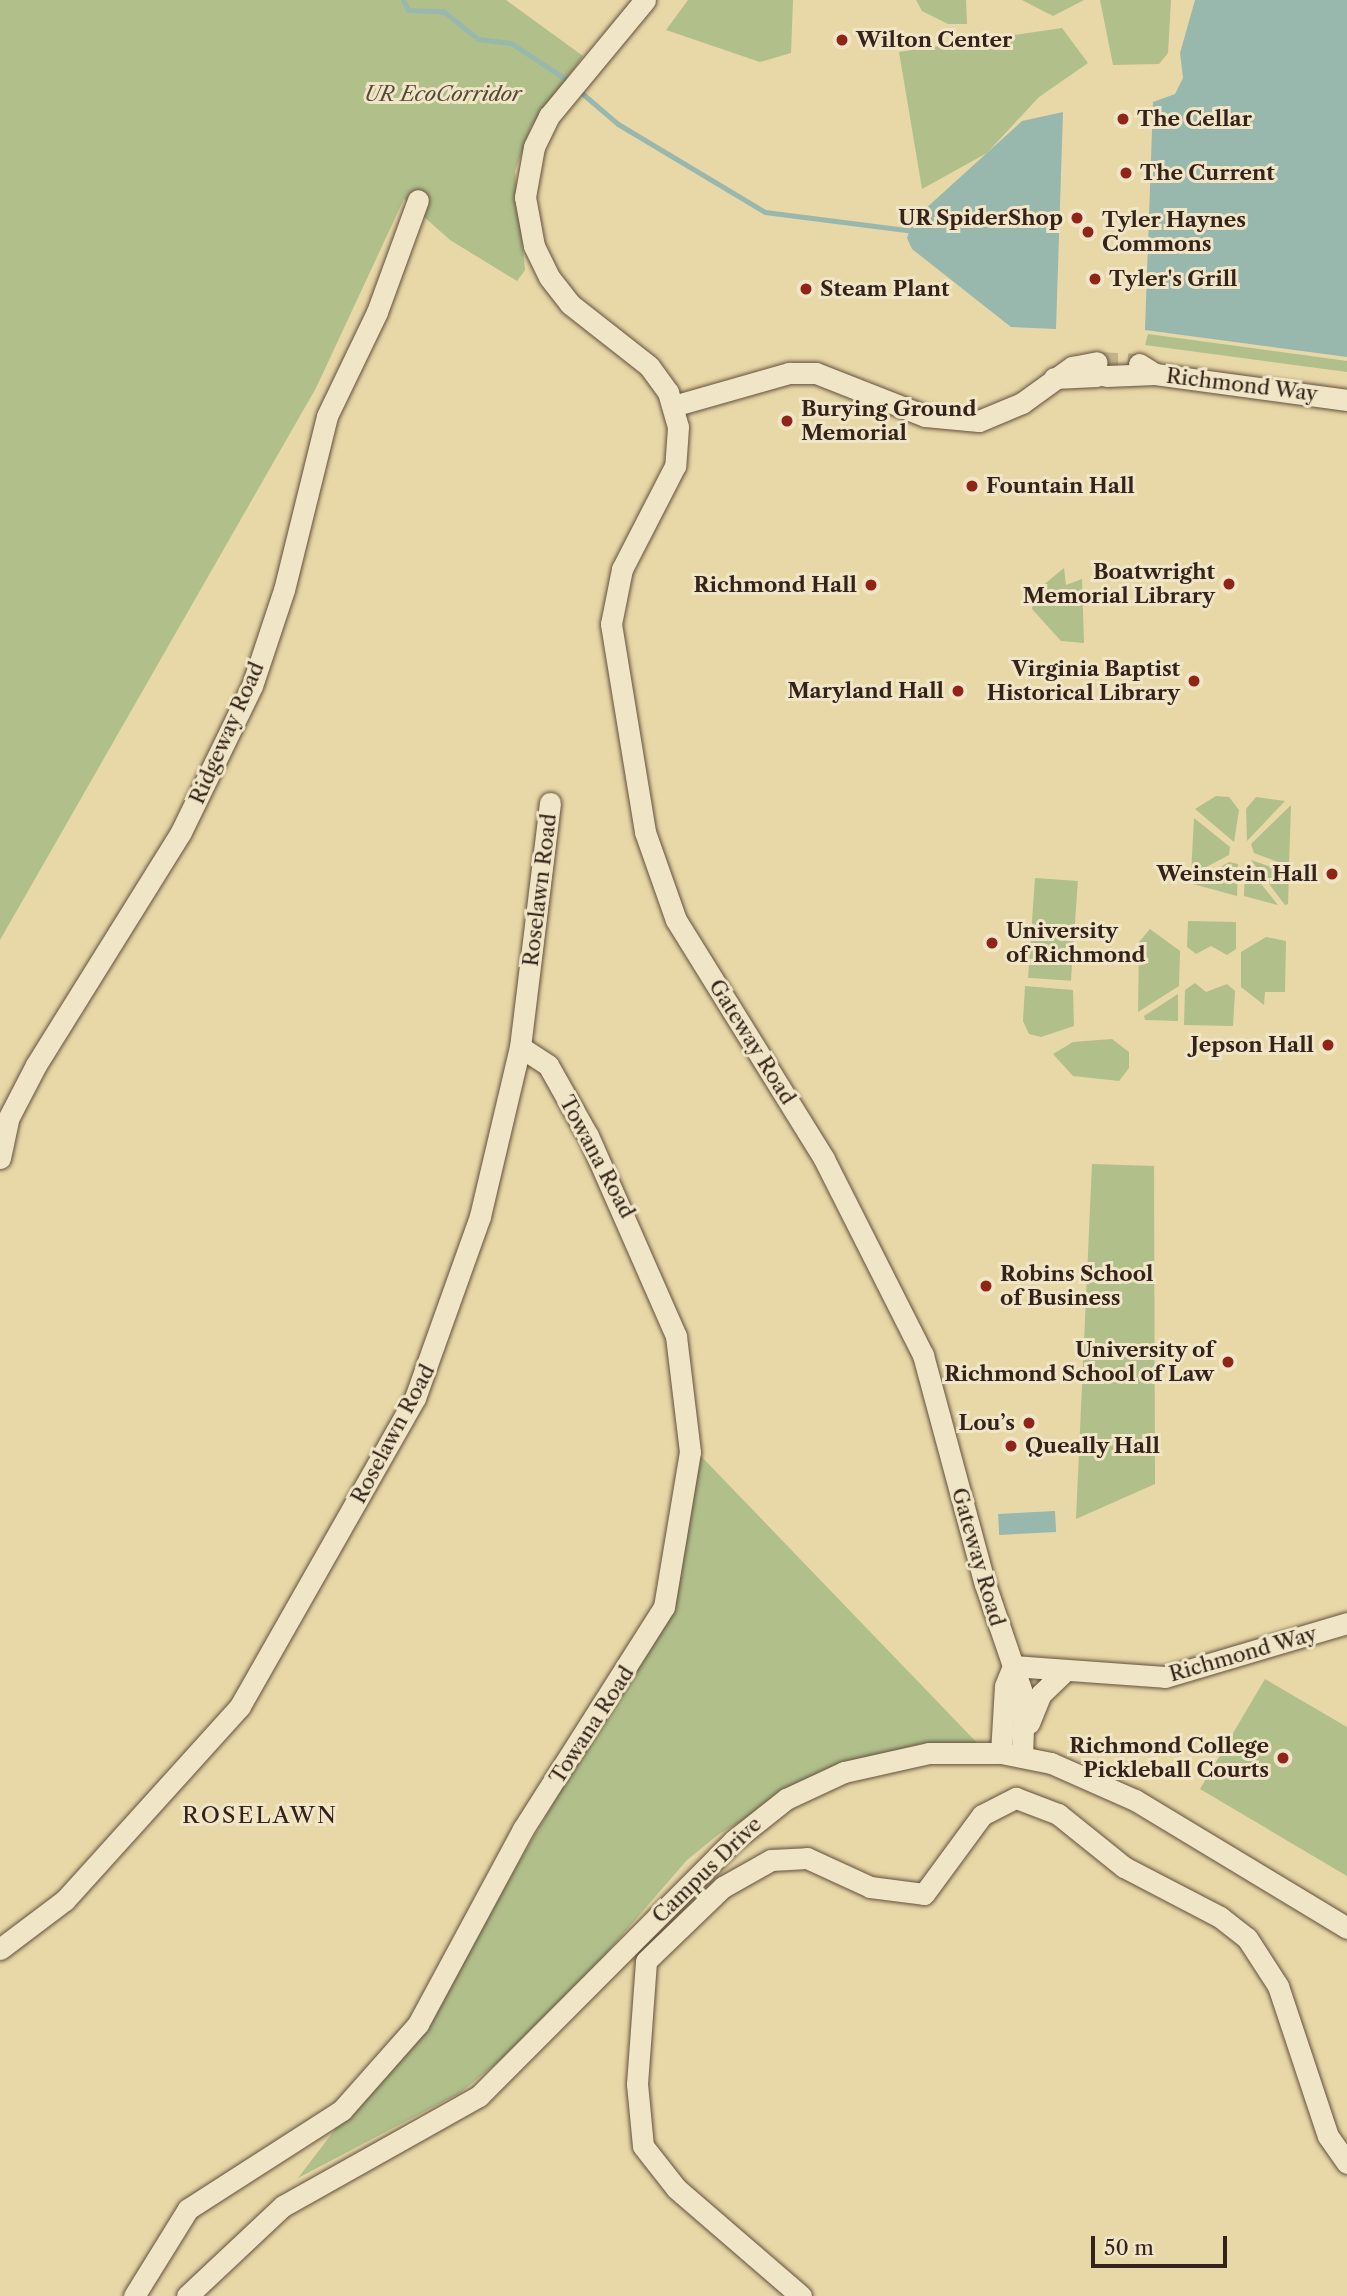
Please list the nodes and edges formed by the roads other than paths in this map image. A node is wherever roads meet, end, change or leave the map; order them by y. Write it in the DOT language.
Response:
graph roads {
  1 [pos="645,0"];
  2 [pos="418,200"];
  3 [pos="1347,400"];
  4 [pos="673,406"];
  5 [pos="550,803"];
  6 [pos="520,1047"];
  7 [pos="0,1157"];
  8 [pos="1347,1623"];
  9 [pos="1013,1667"];
  10 [pos="1062,1674"];
  11 [pos="1025,1733"];
  12 [pos="1012,1755"];
  13 [pos="1347,1928"];
  14 [pos="644,1931"];
  15 [pos="0,1949"];
  16 [pos="646,1961"];
  17 [pos="1347,2163"];
  18 [pos="134,2296"];
  19 [pos="187,2296"];
  20 [pos="801,2296"];
  1 -- 4 [label="street"];
  2 -- 7 [label="street, Ridgeway Road"];
  3 -- 4 [label="street, Richmond Way"];
  4 -- 9 [label="street, Gateway Road"];
  5 -- 6 [label="street, Roselawn Road"];
  6 -- 15 [label="street, Roselawn Road"];
  6 -- 18 [label="street, Towana Road"];
  8 -- 10 [label="street, Richmond Way"];
  9 -- 10 [label="street, Richmond Way"];
  9 -- 11 [label="street, Gateway Road"];
  9 -- 12 [label="street"];
  10 -- 11 [label="street, Gateway Road"];
  11 -- 12 [label="street, Gateway Road"];
  12 -- 13 [label="street, Campus Drive"];
  12 -- 14 [label="street, Campus Drive"];
  14 -- 16 [label="street"];
  14 -- 19 [label="street, Campus Drive"];
  16 -- 17 [label="street"];
  16 -- 20 [label="street"];
}
